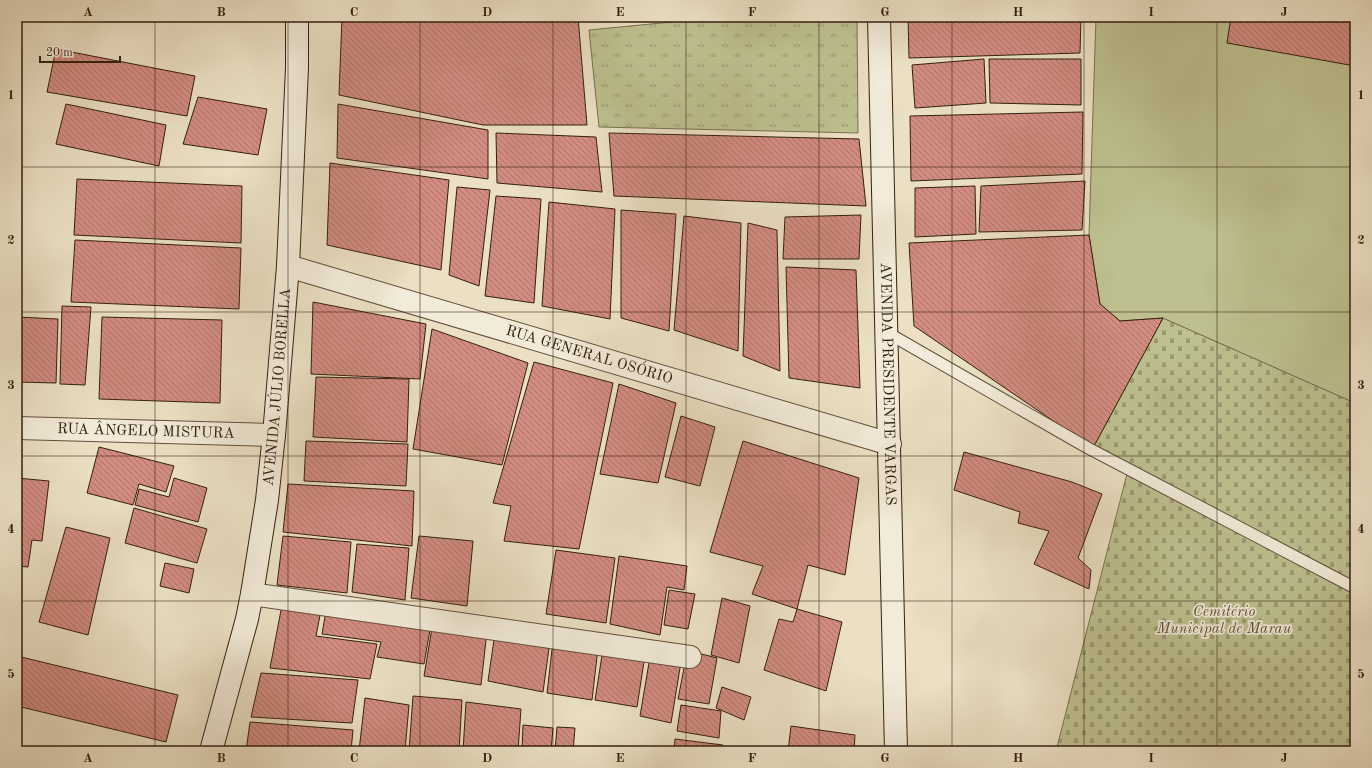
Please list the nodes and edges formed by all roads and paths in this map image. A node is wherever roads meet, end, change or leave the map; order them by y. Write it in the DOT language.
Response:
graph roads {
  1 [pos="298,17"];
  2 [pos="879,17"];
  3 [pos="288,266"];
  4 [pos="886,332"];
  5 [pos="17,428"];
  6 [pos="274,435"];
  7 [pos="890,444"];
  8 [pos="1355,588"];
  9 [pos="252,594"];
  10 [pos="690,657"];
  11 [pos="211,751"];
  12 [pos="896,751"];
  1 -- 3 [label="street, AVENIDA JÚLIO BORELLA"];
  2 -- 4 [label="street, AVENIDA PRESIDENTE VARGAS"];
  3 -- 6 [label="street, AVENIDA JÚLIO BORELLA"];
  3 -- 7 [label="street, RUA GENERAL OSÓRIO"];
  4 -- 7 [label="street, AVENIDA PRESIDENTE VARGAS"];
  4 -- 8 [label="lane"];
  5 -- 6 [label="street, RUA ÂNGELO MISTURA"];
  6 -- 9 [label="street, AVENIDA JÚLIO BORELLA"];
  7 -- 12 [label="street, AVENIDA PRESIDENTE VARGAS"];
  9 -- 10 [label="street"];
  9 -- 11 [label="street, AVENIDA JÚLIO BORELLA"];
}
